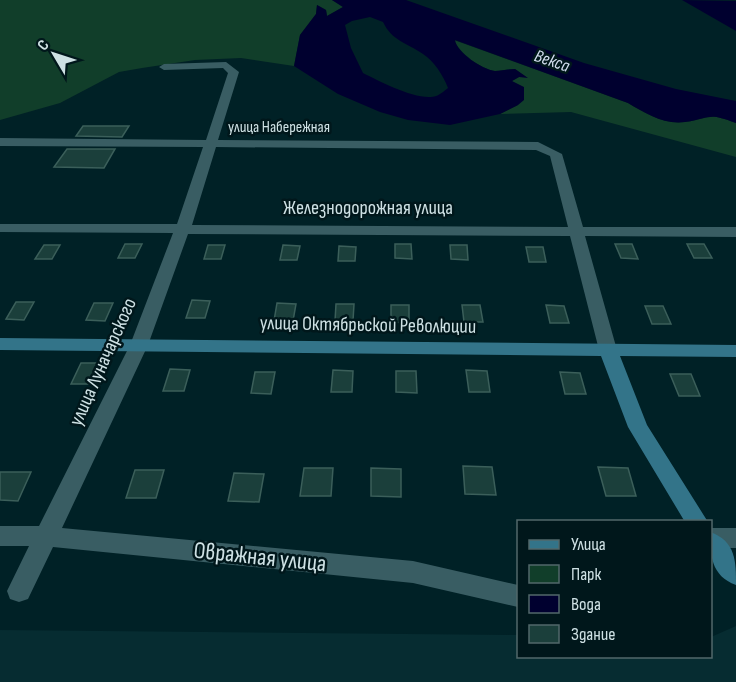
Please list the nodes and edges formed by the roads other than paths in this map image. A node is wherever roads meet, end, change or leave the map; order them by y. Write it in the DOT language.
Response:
graph roads {
  1 [pos="164,67"];
  2 [pos="0,142"];
  3 [pos="209,144"];
  4 [pos="0,228"];
  5 [pos="183,228"];
  6 [pos="576,231"];
  7 [pos="736,232"];
  8 [pos="0,344"];
  9 [pos="139,345"];
  10 [pos="608,350"];
  11 [pos="736,351"];
  12 [pos="696,520"];
  13 [pos="0,536"];
  14 [pos="46,536"];
  15 [pos="736,538"];
  16 [pos="712,540"];
  17 [pos="712,541"];
  18 [pos="736,574"];
  19 [pos="19,591"];
  20 [pos="517,596"];
  1 -- 3 [label="street, улица Луначарского"];
  2 -- 3 [label="street, улица Набережная"];
  3 -- 5 [label="street, улица Луначарского"];
  3 -- 6 [label="street, улица Набережная"];
  4 -- 5 [label="street, Железнодорожная улица"];
  5 -- 6 [label="street, Железнодорожная улица"];
  5 -- 9 [label="street, улица Луначарского"];
  6 -- 7 [label="street, Железнодорожная улица"];
  6 -- 10 [label="street"];
  8 -- 9 [label="street, улица Октябрьской Революции"];
  9 -- 10 [label="street, улица Октябрьской Революции"];
  9 -- 14 [label="street, улица Луначарского"];
  10 -- 11 [label="street, улица Октябрьской Революции"];
  10 -- 12 [label="street"];
  13 -- 14 [label="street, Овражная улица"];
  14 -- 19 [label="street, улица Луначарского"];
  14 -- 20 [label="street, Овражная улица"];
  15 -- 16 [label="street"];
  17 -- 18 [label="street"];
}
